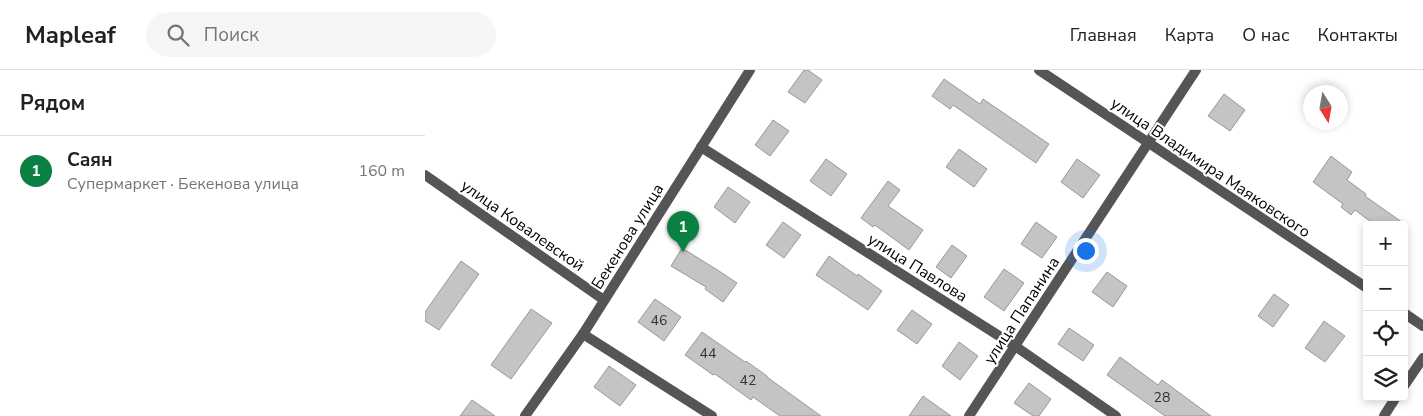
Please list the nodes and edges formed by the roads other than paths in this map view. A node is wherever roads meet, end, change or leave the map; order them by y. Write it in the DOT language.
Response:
graph roads {
  1 [pos="750,70"];
  2 [pos="1039,70"];
  3 [pos="1196,70"];
  4 [pos="1148,142"];
  5 [pos="701,147"];
  6 [pos="425,175"];
  7 [pos="1363,285"];
  8 [pos="604,300"];
  9 [pos="1408,316"];
  10 [pos="1423,326"];
  11 [pos="583,334"];
  12 [pos="1015,346"];
  13 [pos="1423,358"];
  14 [pos="1408,380"];
  15 [pos="1394,401"];
  16 [pos="525,416"];
  17 [pos="713,416"];
  18 [pos="969,416"];
  19 [pos="1117,416"];
  20 [pos="1384,416"];
  1 -- 5 [label="street, Бекенова улица"];
  2 -- 4 [label="street, улица Владимира Маяковского"];
  3 -- 4 [label="street, улица Папанина"];
  4 -- 7 [label="street, улица Владимира Маяковского"];
  4 -- 12 [label="street, улица Папанина"];
  5 -- 8 [label="street, Бекенова улица"];
  5 -- 12 [label="street, улица Павлова"];
  6 -- 8 [label="street, улица Ковалевской"];
  8 -- 11 [label="street, Бекенова улица"];
  9 -- 10 [label="street"];
  11 -- 16 [label="street, Бекенова улица"];
  11 -- 17 [label="street"];
  12 -- 18 [label="street, улица Папанина"];
  12 -- 19 [label="street, улица Павлова"];
  13 -- 14 [label="street"];
  15 -- 20 [label="street"];
}
